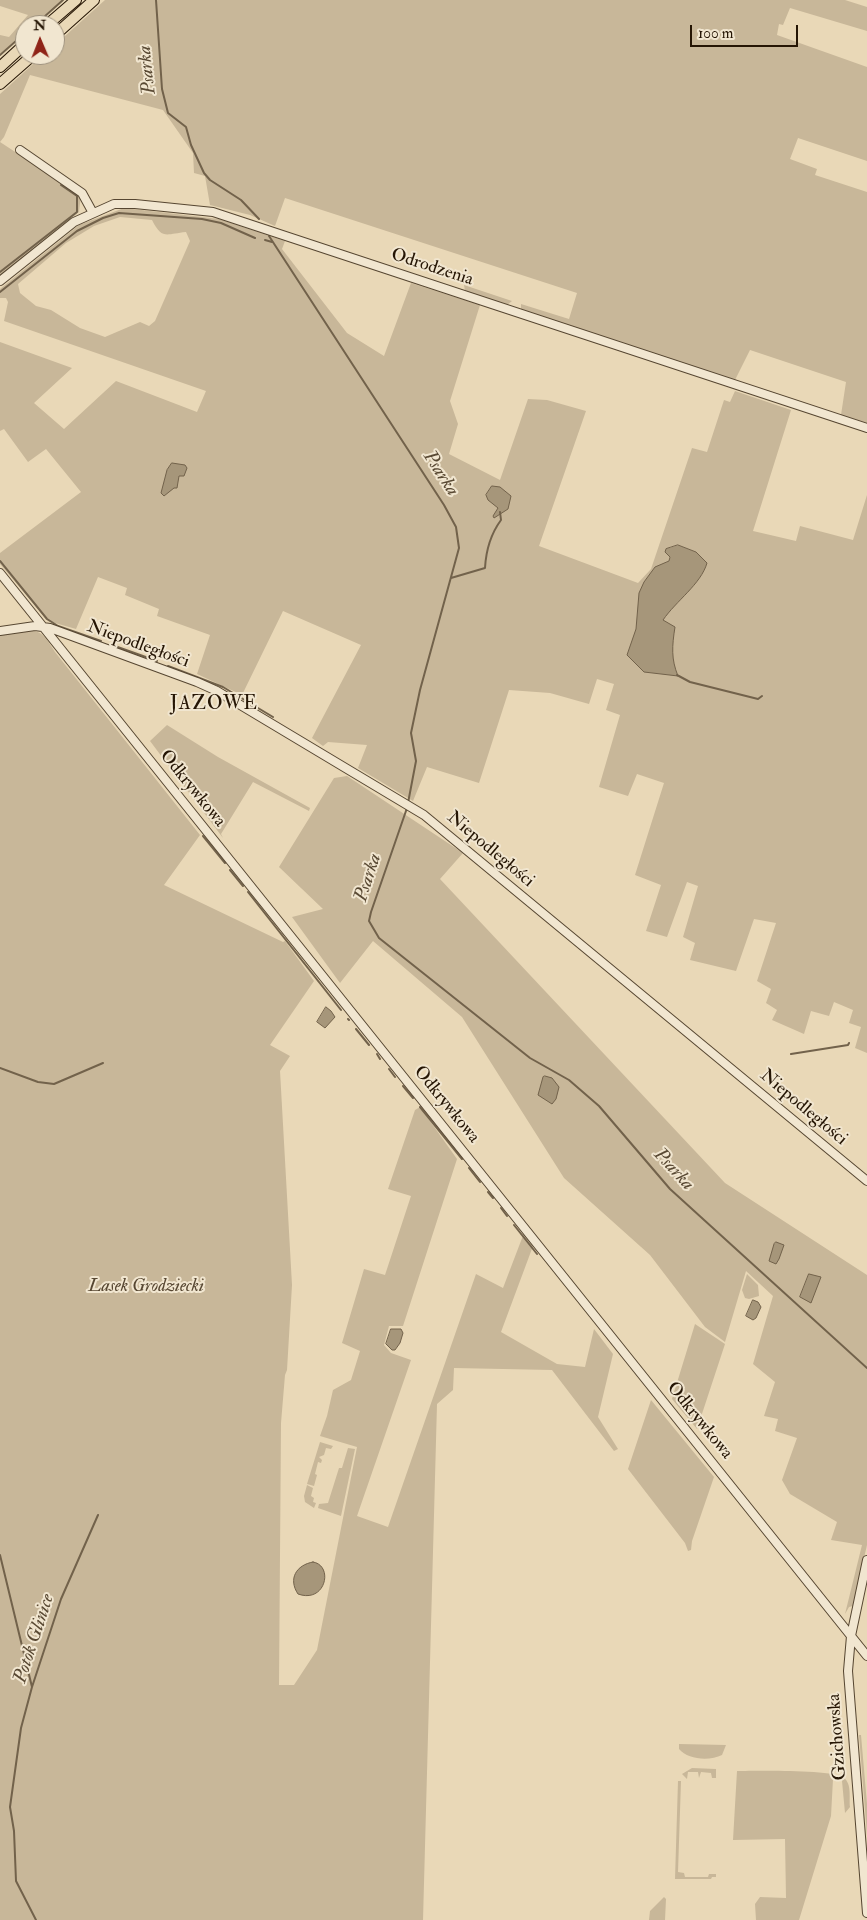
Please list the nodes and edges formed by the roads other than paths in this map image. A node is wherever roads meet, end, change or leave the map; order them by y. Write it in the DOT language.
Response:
graph roads {
  1 [pos="76,0"];
  2 [pos="94,0"];
  3 [pos="59,15"];
  4 [pos="65,26"];
  5 [pos="15,53"];
  6 [pos="22,65"];
  7 [pos="0,67"];
  8 [pos="0,84"];
  9 [pos="20,150"];
  10 [pos="93,213"];
  11 [pos="0,281"];
  12 [pos="867,428"];
  13 [pos="0,573"];
  14 [pos="43,627"];
  15 [pos="0,631"];
  16 [pos="867,1181"];
  17 [pos="867,1560"];
  18 [pos="850,1636"];
  19 [pos="867,1656"];
  20 [pos="867,1913"];
  1 -- 3 [label="main road"];
  2 -- 4 [label="main road"];
  5 -- 7 [label="main road"];
  6 -- 8 [label="main road"];
  9 -- 10 [label="street"];
  10 -- 11 [label="street, Odrodzenia"];
  10 -- 12 [label="street, Odrodzenia"];
  13 -- 14 [label="street, Odkrywkowa"];
  14 -- 15 [label="street"];
  14 -- 16 [label="street, Niepodległości"];
  14 -- 18 [label="street, Odkrywkowa"];
  17 -- 18 [label="street, Gzichowska"];
  18 -- 19 [label="street, Odkrywkowa"];
  18 -- 20 [label="street, Gzichowska"];
}
